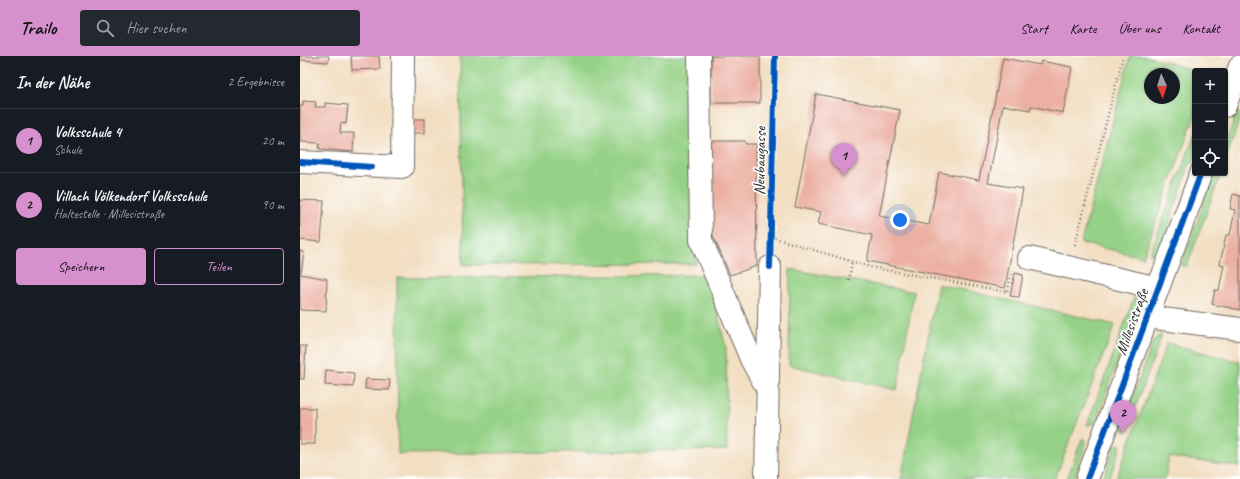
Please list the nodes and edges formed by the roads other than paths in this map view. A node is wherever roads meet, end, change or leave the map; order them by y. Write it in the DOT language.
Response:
graph roads {
  1 [pos="403,56"];
  2 [pos="699,56"];
  3 [pos="1240,66"];
  4 [pos="1226,104"];
  5 [pos="300,162"];
  6 [pos="1200,176"];
  7 [pos="1030,258"];
  8 [pos="770,267"];
  9 [pos="1158,288"];
  10 [pos="1147,317"];
  11 [pos="1240,329"];
  12 [pos="767,388"];
  13 [pos="766,479"];
  14 [pos="1087,479"];
  1 -- 5 [label="street"];
  2 -- 12 [label="street"];
  3 -- 4 [label="street"];
  6 -- 9 [label="street, Millesistraße"];
  7 -- 9 [label="street"];
  8 -- 12 [label="street"];
  9 -- 10 [label="street, Millesistraße"];
  10 -- 11 [label="street"];
  10 -- 14 [label="street, Millesistraße"];
  12 -- 13 [label="street"];
}
